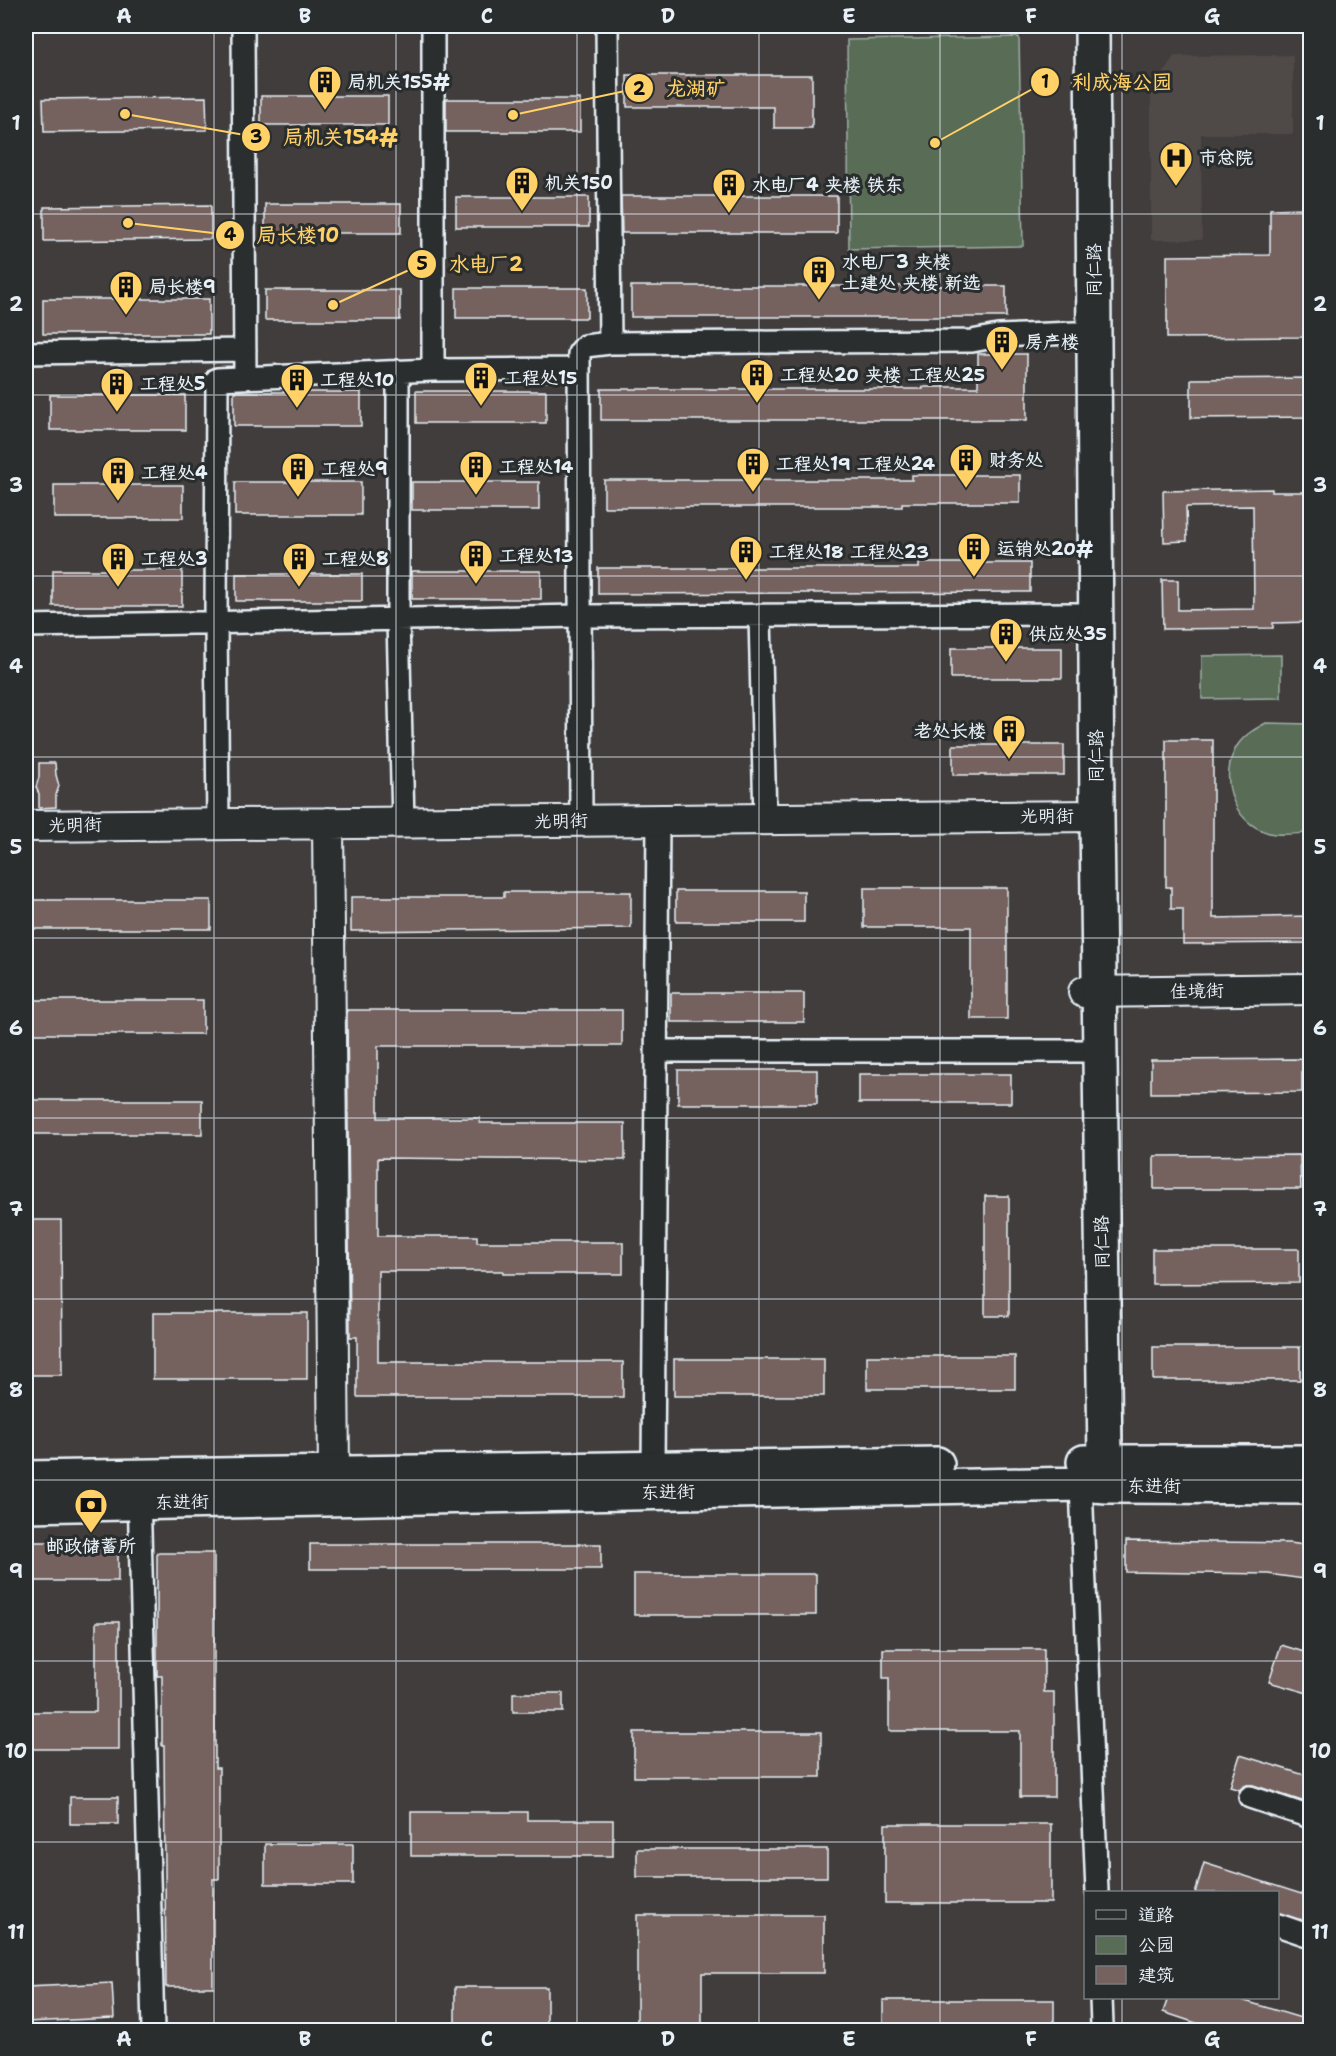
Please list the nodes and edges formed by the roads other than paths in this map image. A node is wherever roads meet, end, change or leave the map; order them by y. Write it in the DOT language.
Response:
graph roads {
  1 [pos="243,26"];
  2 [pos="433,26"];
  3 [pos="607,26"];
  4 [pos="1071,26"];
  5 [pos="1092,26"];
  6 [pos="1075,333"];
  7 [pos="610,343"];
  8 [pos="245,350"];
  9 [pos="26,353"];
  10 [pos="579,369"];
  11 [pos="433,370"];
  12 [pos="398,371"];
  13 [pos="245,376"];
  14 [pos="1079,614"];
  15 [pos="579,616"];
  16 [pos="760,616"];
  17 [pos="398,620"];
  18 [pos="216,623"];
  19 [pos="26,626"];
  20 [pos="1089,816"];
  21 [pos="765,819"];
  22 [pos="581,820"];
  23 [pos="658,820"];
  24 [pos="403,822"];
  25 [pos="328,823"];
  26 [pos="218,824"];
  27 [pos="26,826"];
  28 [pos="1311,989"];
  29 [pos="1092,992"];
  30 [pos="656,1050"];
  31 [pos="1084,1050"];
  32 [pos="1311,1462"];
  33 [pos="653,1468"];
  34 [pos="334,1473"];
  35 [pos="1095,1475"];
  36 [pos="26,1478"];
  37 [pos="1311,1487"];
  38 [pos="139,1489"];
  39 [pos="26,1505"];
  40 [pos="1250,1797"];
  41 [pos="1311,1817"];
  42 [pos="1097,1891"];
  43 [pos="1279,1926"];
  44 [pos="1311,1936"];
  45 [pos="1101,1999"];
  46 [pos="1102,2026"];
  47 [pos="153,2031"];
  1 -- 8 [label="street"];
  2 -- 11 [label="street"];
  3 -- 7 [label="street"];
  4 -- 6 [label="main road, 同仁路"];
  5 -- 20 [label="main road, 同仁路"];
  6 -- 7 [label="street"];
  6 -- 14 [label="main road, 同仁路"];
  7 -- 10 [label="street"];
  8 -- 9 [label="street"];
  8 -- 13 [label="street"];
  10 -- 11 [label="street"];
  10 -- 15 [label="street"];
  11 -- 12 [label="street"];
  12 -- 13 [label="street"];
  12 -- 17 [label="street"];
  13 -- 18 [label="street"];
  14 -- 16 [label="street"];
  14 -- 20 [label="main road, 同仁路"];
  15 -- 16 [label="street"];
  15 -- 17 [label="street"];
  15 -- 22 [label="street"];
  16 -- 21 [label="street"];
  17 -- 18 [label="street"];
  17 -- 24 [label="street"];
  18 -- 19 [label="street"];
  18 -- 26 [label="street"];
  20 -- 21 [label="main road, 光明街"];
  20 -- 29 [label="main road, 同仁路"];
  21 -- 23 [label="main road, 光明街"];
  22 -- 23 [label="main road, 光明街"];
  22 -- 24 [label="main road, 光明街"];
  23 -- 30 [label="street"];
  24 -- 25 [label="main road, 光明街"];
  25 -- 26 [label="main road, 光明街"];
  25 -- 34 [label="main road"];
  26 -- 27 [label="main road, 光明街"];
  28 -- 29 [label="main road, 佳境街"];
  29 -- 31 [label="main road, 同仁路"];
  29 -- 35 [label="main road, 同仁路"];
  30 -- 31 [label="street"];
  30 -- 33 [label="street"];
  31 -- 35 [label="main road, 同仁路"];
  32 -- 35 [label="main road, 东进街"];
  33 -- 34 [label="main road, 东进街"];
  33 -- 35 [label="main road, 东进街"];
  34 -- 38 [label="main road, 东进街"];
  35 -- 37 [label="main road, 东进街"];
  35 -- 38 [label="main road, 东进街"];
  35 -- 42 [label="street"];
  36 -- 38 [label="main road, 东进街"];
  38 -- 39 [label="main road, 东进街"];
  38 -- 47 [label="street"];
  40 -- 41 [label="street"];
  43 -- 44 [label="street"];
  45 -- 46 [label="street"];
}
